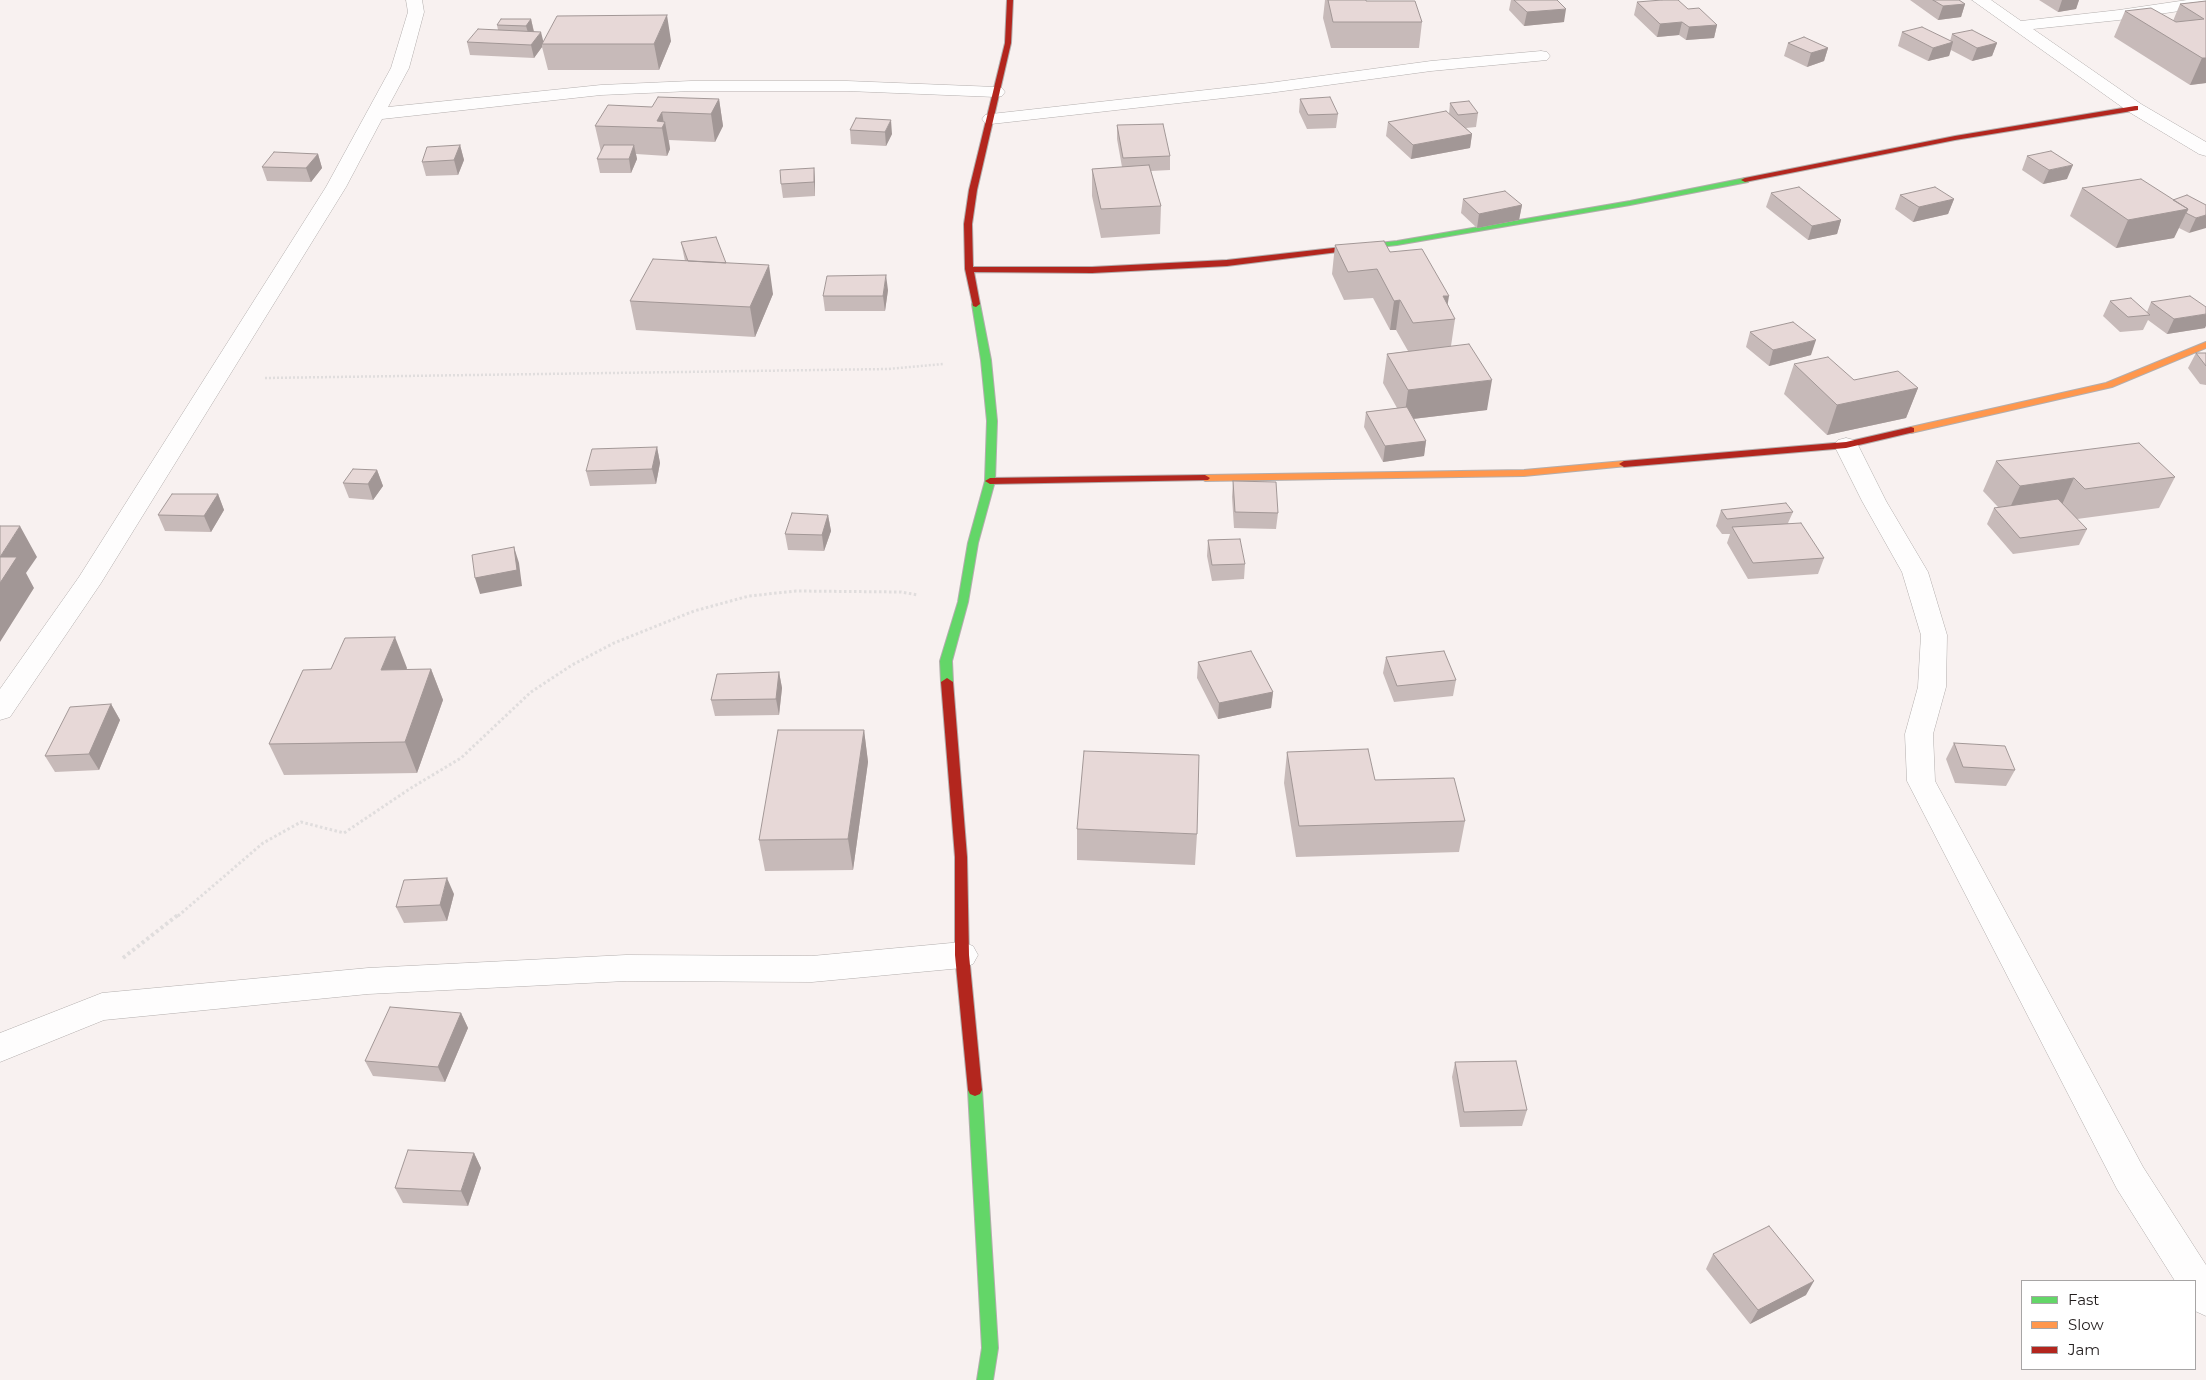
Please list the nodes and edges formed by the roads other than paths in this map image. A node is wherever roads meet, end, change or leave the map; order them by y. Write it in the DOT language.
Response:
graph roads {
  1 [pos="414,0"];
  2 [pos="1010,0"];
  3 [pos="1980,0"];
  4 [pos="2206,2"];
  5 [pos="2017,26"];
  6 [pos="1541,56"];
  7 [pos="996,92"];
  8 [pos="2135,108"];
  9 [pos="377,114"];
  10 [pos="991,119"];
  11 [pos="2206,150"];
  12 [pos="969,269"];
  13 [pos="2206,345"];
  14 [pos="1846,445"];
  15 [pos="990,481"];
  16 [pos="0,710"];
  17 [pos="962,955"];
  18 [pos="0,1048"];
  19 [pos="2195,1280"];
  20 [pos="2196,1282"];
  21 [pos="2206,1298"];
  22 [pos="985,1380"];
  1 -- 9 [label="street"];
  2 -- 7 [label="street"];
  3 -- 5 [label="street"];
  4 -- 5 [label="street"];
  5 -- 8 [label="street"];
  6 -- 10 [label="street"];
  7 -- 9 [label="street"];
  7 -- 10 [label="street"];
  8 -- 11 [label="street"];
  8 -- 12 [label="street"];
  9 -- 16 [label="street"];
  10 -- 12 [label="street"];
  12 -- 15 [label="street"];
  13 -- 14 [label="street"];
  14 -- 15 [label="street"];
  14 -- 19 [label="street"];
  15 -- 17 [label="street"];
  17 -- 18 [label="street"];
  17 -- 22 [label="street"];
  20 -- 21 [label="street"];
}
